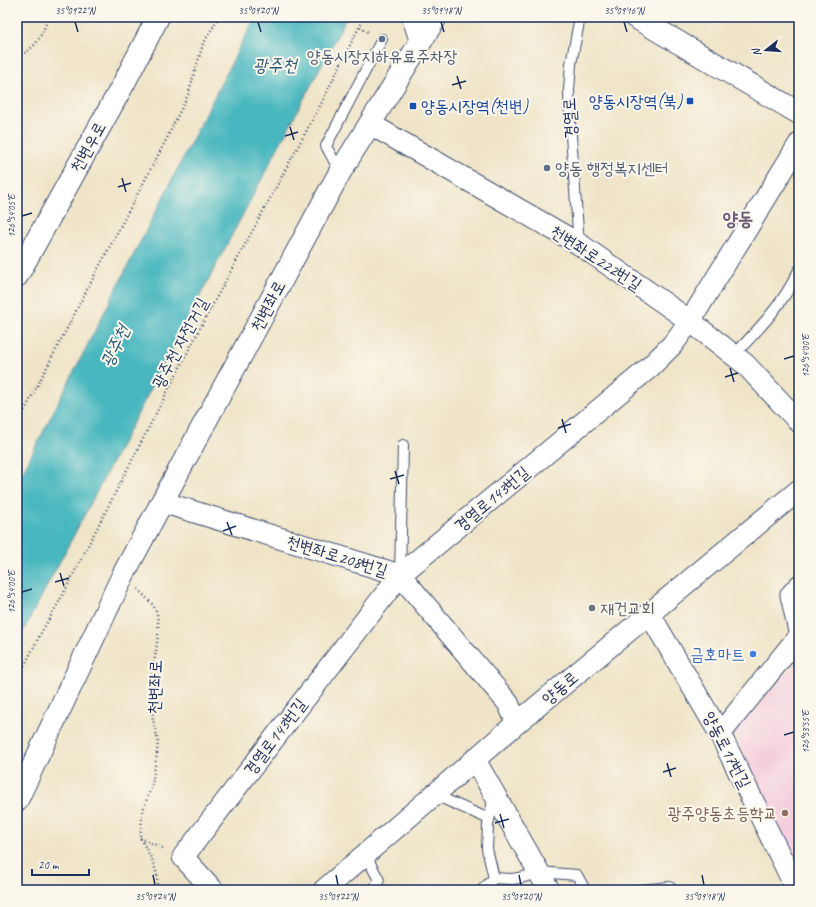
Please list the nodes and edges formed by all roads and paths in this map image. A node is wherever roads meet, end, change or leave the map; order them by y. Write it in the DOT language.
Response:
graph roads {
  1 [pos="48,17"];
  2 [pos="158,17"];
  3 [pos="219,17"];
  4 [pos="364,17"];
  5 [pos="413,17"];
  6 [pos="436,17"];
  7 [pos="580,17"];
  8 [pos="635,17"];
  9 [pos="382,39"];
  10 [pos="421,42"];
  11 [pos="17,56"];
  12 [pos="799,113"];
  13 [pos="370,124"];
  14 [pos="799,144"];
  15 [pos="340,172"];
  16 [pos="579,244"];
  17 [pos="799,270"];
  18 [pos="17,276"];
  19 [pos="690,321"];
  20 [pos="734,355"];
  21 [pos="799,422"];
  22 [pos="17,425"];
  23 [pos="403,445"];
  24 [pos="799,490"];
  25 [pos="162,502"];
  26 [pos="123,575"];
  27 [pos="400,575"];
  28 [pos="799,586"];
  29 [pos="649,613"];
  30 [pos="799,631"];
  31 [pos="799,636"];
  32 [pos="17,680"];
  33 [pos="517,723"];
  34 [pos="720,734"];
  35 [pos="475,760"];
  36 [pos="435,794"];
  37 [pos="494,795"];
  38 [pos="17,800"];
  39 [pos="489,819"];
  40 [pos="140,837"];
  41 [pos="365,854"];
  42 [pos="183,857"];
  43 [pos="539,872"];
  44 [pos="494,878"];
  45 [pos="157,890"];
  46 [pos="213,890"];
  47 [pos="324,890"];
  48 [pos="373,890"];
  49 [pos="482,890"];
  50 [pos="549,890"];
  51 [pos="585,890"];
  52 [pos="640,890"];
  53 [pos="672,890"];
  54 [pos="797,890"];
  1 -- 11 [label="path"];
  2 -- 18 [label="street, 천변우로"];
  3 -- 22 [label="path"];
  4 -- 32 [label="path, 광주천 자전거길"];
  5 -- 10 [label="street"];
  6 -- 10 [label="street, 천변좌로"];
  7 -- 16 [label="lane, 경열로"];
  8 -- 12 [label="street"];
  9 -- 15 [label="lane"];
  10 -- 13 [label="street, 천변좌로"];
  13 -- 15 [label="street, 천변좌로"];
  13 -- 16 [label="street, 천변좌로222번길"];
  14 -- 19 [label="street, 경열로143번길"];
  15 -- 25 [label="street, 천변좌로"];
  16 -- 19 [label="street, 천변좌로222번길"];
  17 -- 20 [label="lane"];
  19 -- 20 [label="street, 천변좌로222번길"];
  19 -- 27 [label="street, 경열로143번길"];
  20 -- 21 [label="street, 천변좌로222번길"];
  23 -- 27 [label="lane"];
  24 -- 29 [label="street, 양동로"];
  25 -- 26 [label="street, 천변좌로"];
  25 -- 27 [label="street, 천변좌로208번길"];
  26 -- 38 [label="street, 천변좌로"];
  26 -- 40 [label="path, 천변좌로"];
  27 -- 33 [label="street, 천변좌로208번길"];
  27 -- 42 [label="street, 경열로143번길"];
  28 -- 30 [label="street"];
  29 -- 33 [label="street, 양동로"];
  29 -- 34 [label="street, 양동로17번길"];
  31 -- 34 [label="street"];
  33 -- 35 [label="street, 양동로"];
  34 -- 54 [label="street, 양동로17번길"];
  35 -- 36 [label="street, 양동로"];
  35 -- 37 [label="street"];
  36 -- 39 [label="lane"];
  36 -- 41 [label="street, 양동로"];
  37 -- 39 [label="lane"];
  37 -- 43 [label="street"];
  39 -- 44 [label="lane"];
  40 -- 42 [label="path"];
  40 -- 45 [label="path"];
  41 -- 47 [label="street, 양동로"];
  41 -- 48 [label="lane"];
  42 -- 46 [label="street"];
  43 -- 44 [label="lane"];
  43 -- 50 [label="street"];
  43 -- 51 [label="lane"];
  44 -- 49 [label="lane"];
  52 -- 53 [label="lane"];
}
